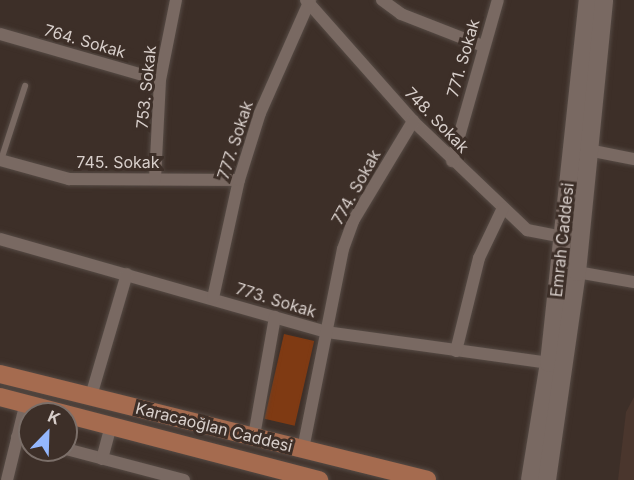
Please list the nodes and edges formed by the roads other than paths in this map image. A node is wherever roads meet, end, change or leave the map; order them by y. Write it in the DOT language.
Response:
graph roads {
  1 [pos="176,0"];
  2 [pos="382,0"];
  3 [pos="498,0"];
  4 [pos="588,0"];
  5 [pos="604,0"];
  6 [pos="308,1"];
  7 [pos="0,34"];
  8 [pos="483,46"];
  9 [pos="160,80"];
  10 [pos="25,86"];
  11 [pos="413,121"];
  12 [pos="588,150"];
  13 [pos="634,159"];
  14 [pos="1,160"];
  15 [pos="452,161"];
  16 [pos="155,179"];
  17 [pos="239,180"];
  18 [pos="503,208"];
  19 [pos="562,237"];
  20 [pos="0,239"];
  21 [pos="577,272"];
  22 [pos="127,274"];
  23 [pos="634,282"];
  24 [pos="213,298"];
  25 [pos="275,317"];
  26 [pos="326,332"];
  27 [pos="456,351"];
  28 [pos="549,363"];
  29 [pos="0,374"];
  30 [pos="91,396"];
  31 [pos="0,397"];
  32 [pos="26,402"];
  33 [pos="78,416"];
  34 [pos="111,425"];
  35 [pos="254,436"];
  36 [pos="303,449"];
  37 [pos="18,453"];
  38 [pos="78,453"];
  39 [pos="102,459"];
  40 [pos="313,479"];
  41 [pos="7,480"];
  42 [pos="184,480"];
  43 [pos="427,480"];
  44 [pos="530,480"];
  45 [pos="547,480"];
  1 -- 9 [label="street, 753. Sokak"];
  2 -- 8 [label="street"];
  3 -- 8 [label="street, 771. Sokak"];
  4 -- 19 [label="street, Emrah Caddesi"];
  5 -- 12 [label="street, Emrah Caddesi"];
  6 -- 11 [label="street, 748. Sokak"];
  6 -- 17 [label="street, 777. Sokak"];
  7 -- 9 [label="street, 764. Sokak"];
  8 -- 15 [label="street, 771. Sokak"];
  9 -- 16 [label="street, 753. Sokak"];
  10 -- 14 [label="lane"];
  11 -- 15 [label="street, 748. Sokak"];
  11 -- 26 [label="street, 774. Sokak"];
  12 -- 13 [label="street"];
  12 -- 21 [label="street, Emrah Caddesi"];
  14 -- 16 [label="street, 745. Sokak"];
  15 -- 18 [label="street, 748. Sokak"];
  16 -- 17 [label="street, 745. Sokak"];
  17 -- 24 [label="street, 777. Sokak"];
  18 -- 19 [label="street, 748. Sokak"];
  18 -- 27 [label="street"];
  19 -- 28 [label="street, Emrah Caddesi"];
  20 -- 22 [label="street, 773. Sokak"];
  21 -- 23 [label="street"];
  21 -- 45 [label="street, Emrah Caddesi"];
  22 -- 24 [label="street, 773. Sokak"];
  22 -- 30 [label="street"];
  24 -- 25 [label="street, 773. Sokak"];
  25 -- 26 [label="street, 773. Sokak"];
  25 -- 35 [label="street"];
  26 -- 27 [label="street, 773. Sokak"];
  26 -- 36 [label="street, 774. Sokak"];
  27 -- 28 [label="street, 773. Sokak"];
  28 -- 44 [label="street, Emrah Caddesi"];
  29 -- 30 [label="main road, Karacaoğlan Caddesi"];
  30 -- 35 [label="main road, Karacaoğlan Caddesi"];
  31 -- 32 [label="main road, Karacaoğlan Caddesi"];
  33 -- 34 [label="main road, Karacaoğlan Caddesi"];
  34 -- 39 [label="street"];
  34 -- 40 [label="main road, Karacaoğlan Caddesi"];
  35 -- 36 [label="main road, Karacaoğlan Caddesi"];
  36 -- 43 [label="main road, Karacaoğlan Caddesi"];
  37 -- 41 [label="street"];
  38 -- 39 [label="street"];
  39 -- 42 [label="street"];
}
